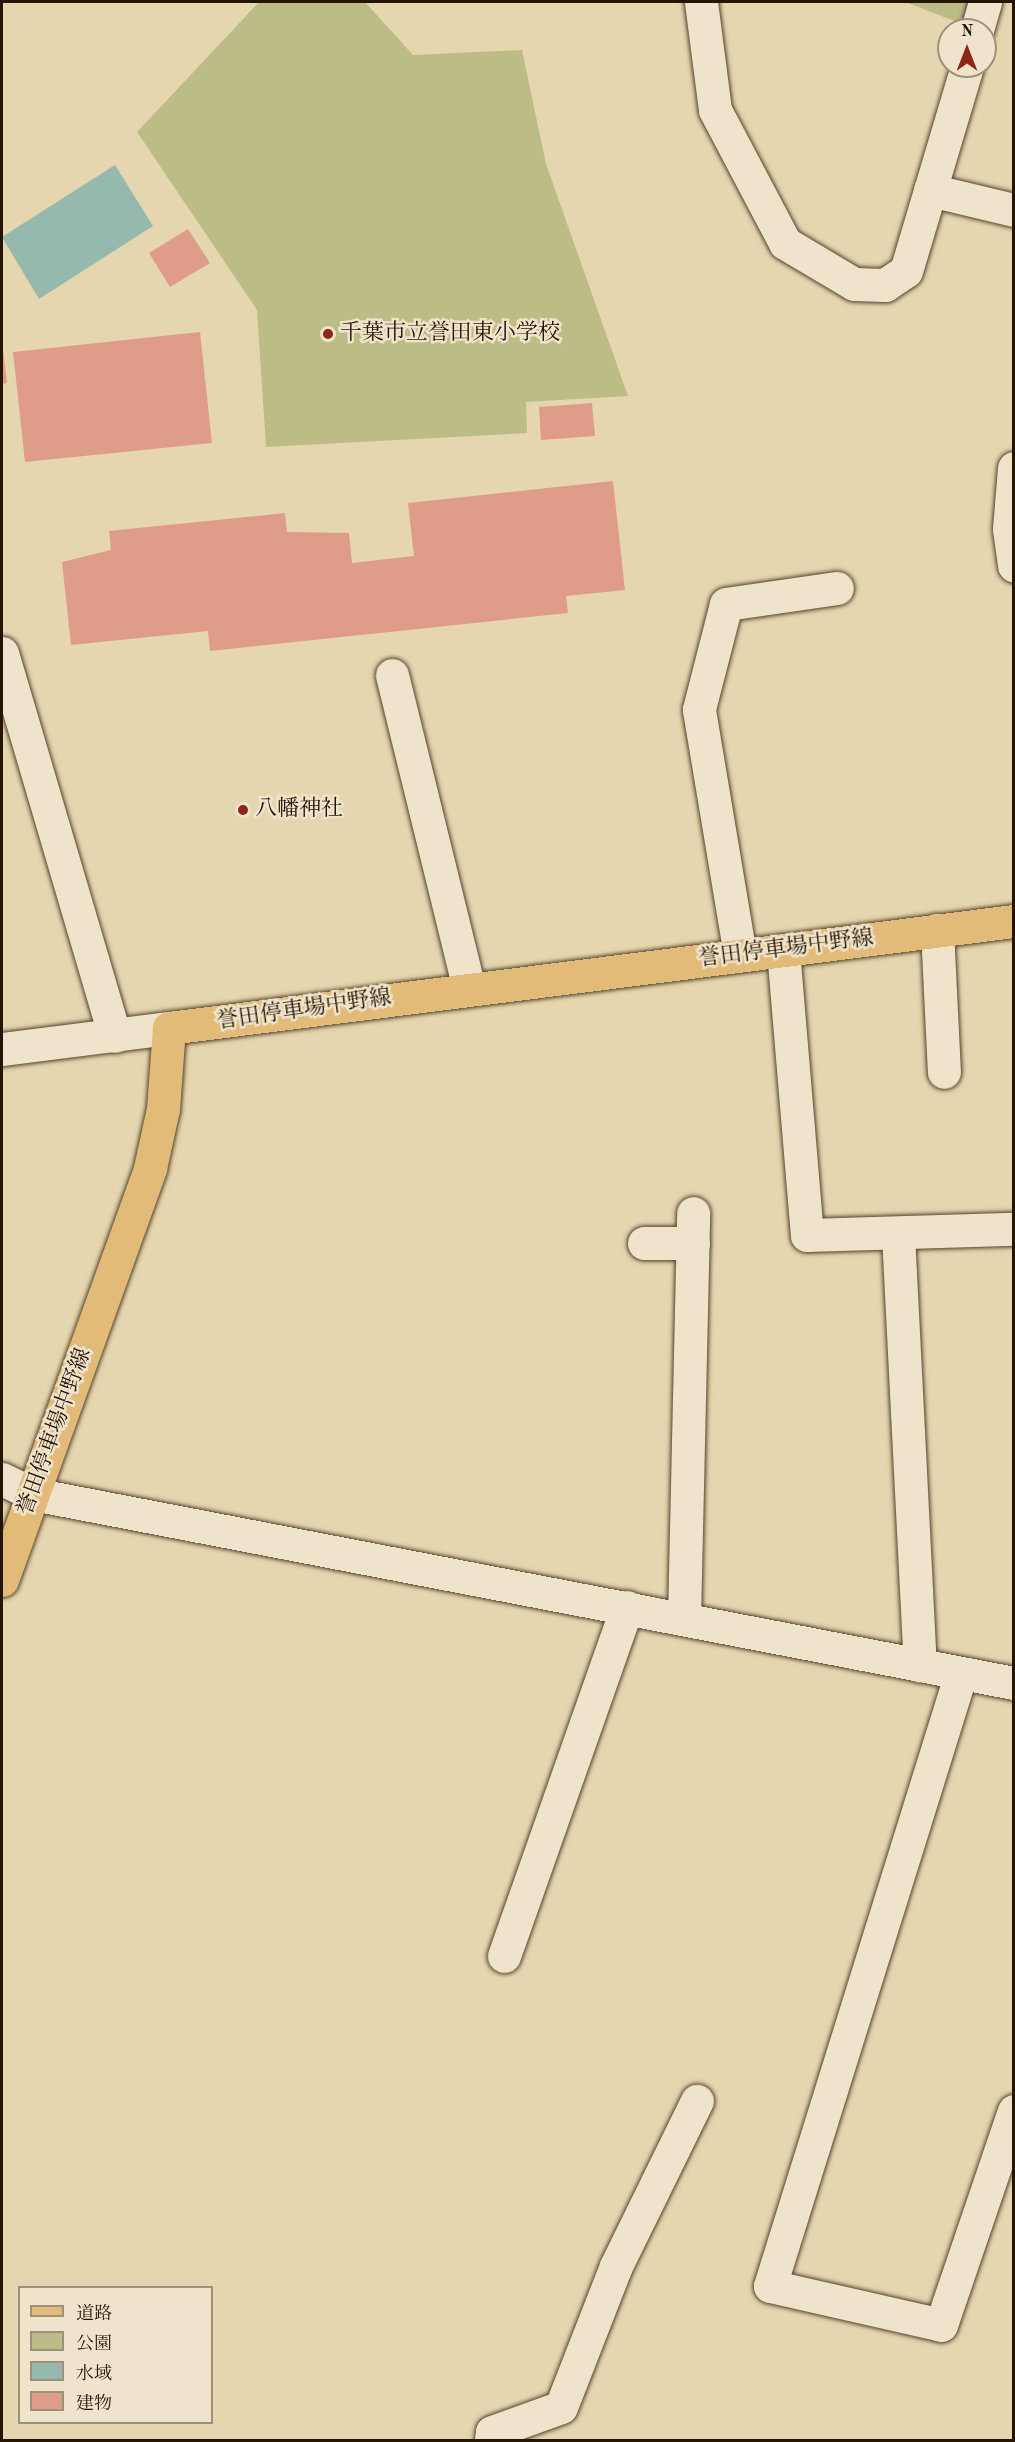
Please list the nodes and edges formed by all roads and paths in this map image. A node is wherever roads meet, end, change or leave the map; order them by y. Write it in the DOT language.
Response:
graph roads {
  1 [pos="701,2"];
  2 [pos="986,2"];
  3 [pos="981,18"];
  4 [pos="963,78"];
  5 [pos="930,190"];
  6 [pos="1014,210"];
  7 [pos="1014,468"];
  8 [pos="1014,566"];
  9 [pos="837,588"];
  10 [pos="2,653"];
  11 [pos="392,675"];
  12 [pos="1014,921"];
  13 [pos="937,930"];
  14 [pos="783,950"];
  15 [pos="740,954"];
  16 [pos="470,989"];
  17 [pos="170,1028"];
  18 [pos="115,1036"];
  19 [pos="2,1049"];
  20 [pos="944,1072"];
  21 [pos="1014,1229"];
  22 [pos="898,1234"];
  23 [pos="644,1243"];
  24 [pos="2,1479"];
  25 [pos="33,1494"];
  26 [pos="2,1580"];
  27 [pos="627,1607"];
  28 [pos="684,1619"];
  29 [pos="920,1665"];
  30 [pos="961,1673"];
  31 [pos="1014,1683"];
  32 [pos="504,1956"];
  33 [pos="698,2101"];
  34 [pos="1014,2111"];
  35 [pos="491,2440"];
  1 -- 5 [label="street"];
  2 -- 3 [label="street"];
  4 -- 5 [label="street"];
  5 -- 6 [label="street"];
  7 -- 8 [label="street"];
  9 -- 15 [label="street"];
  10 -- 18 [label="street"];
  11 -- 16 [label="street"];
  12 -- 13 [label="main road, 誉田停車場中野線"];
  13 -- 14 [label="main road, 誉田停車場中野線"];
  13 -- 20 [label="street"];
  14 -- 15 [label="main road, 誉田停車場中野線"];
  14 -- 22 [label="street"];
  15 -- 16 [label="main road, 誉田停車場中野線"];
  16 -- 17 [label="main road, 誉田停車場中野線"];
  17 -- 18 [label="street"];
  17 -- 25 [label="main road, 誉田停車場中野線"];
  18 -- 19 [label="street"];
  21 -- 22 [label="street"];
  22 -- 29 [label="street"];
  23 -- 28 [label="street"];
  24 -- 25 [label="street"];
  25 -- 26 [label="main road, 誉田停車場中野線"];
  25 -- 27 [label="street"];
  27 -- 28 [label="street"];
  27 -- 32 [label="street"];
  28 -- 29 [label="street"];
  29 -- 30 [label="street"];
  30 -- 31 [label="street"];
  30 -- 34 [label="street"];
  33 -- 35 [label="street"];
}
